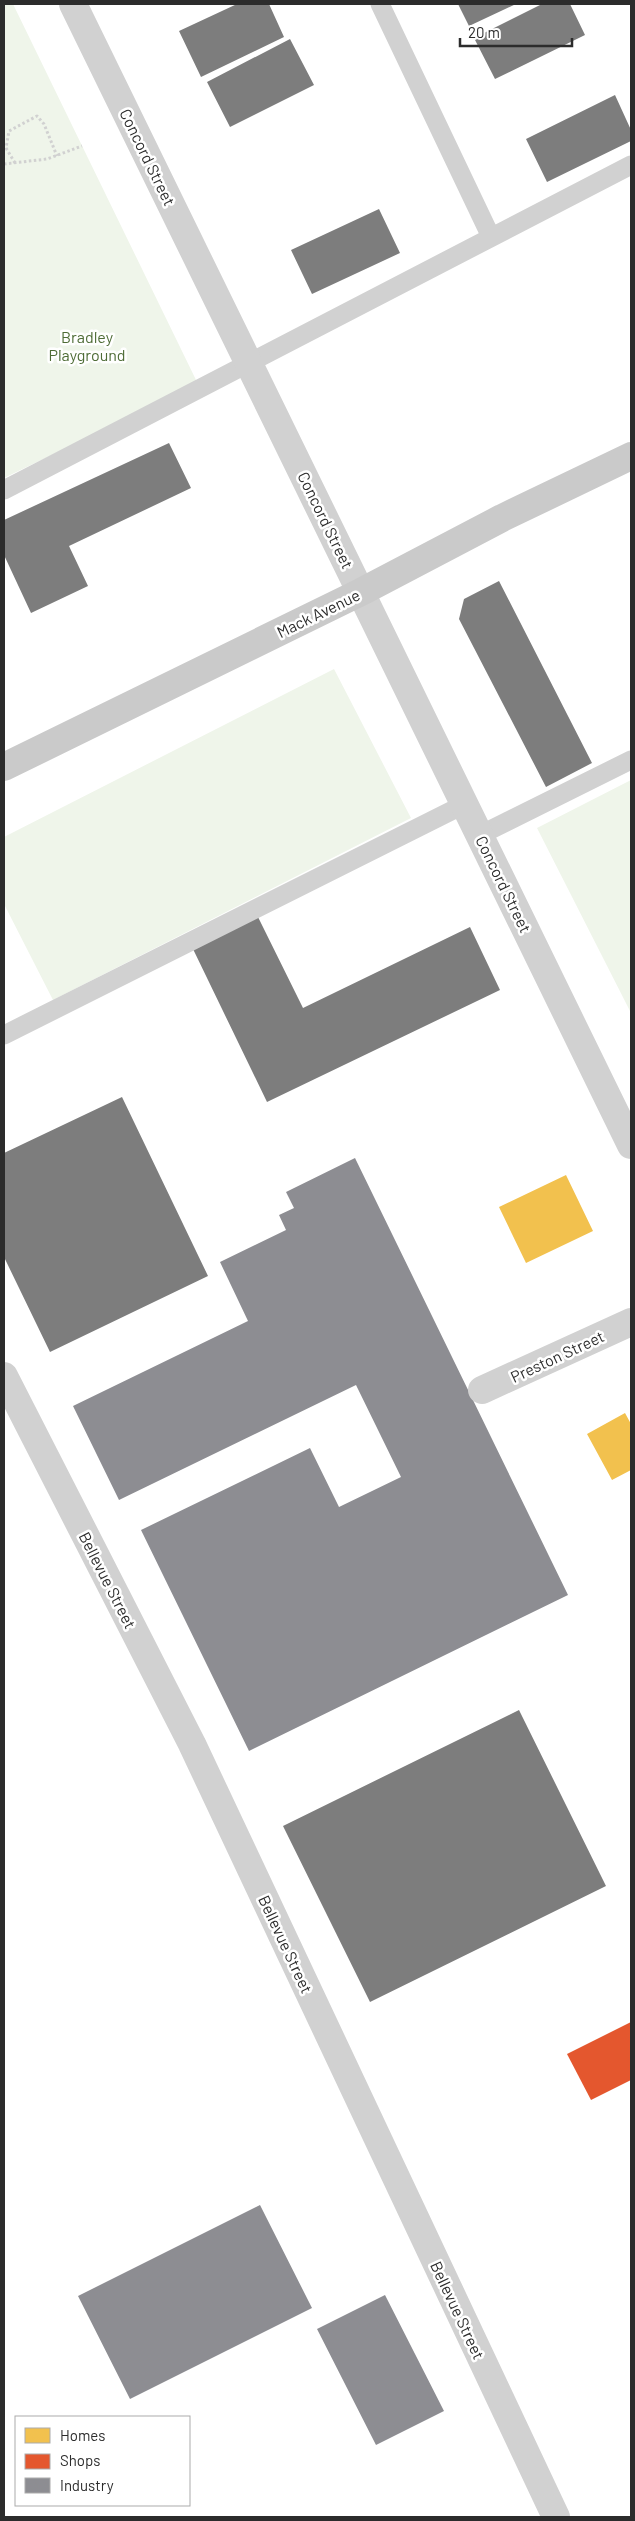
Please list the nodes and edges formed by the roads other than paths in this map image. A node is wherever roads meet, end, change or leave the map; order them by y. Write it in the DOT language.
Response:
graph roads {
  1 [pos="73,4"];
  2 [pos="380,4"];
  3 [pos="631,165"];
  4 [pos="492,237"];
  5 [pos="250,365"];
  6 [pos="631,456"];
  7 [pos="4,490"];
  8 [pos="361,592"];
  9 [pos="631,760"];
  10 [pos="4,767"];
  11 [pos="465,804"];
  12 [pos="480,835"];
  13 [pos="4,1035"];
  14 [pos="631,1145"];
  15 [pos="631,1322"];
  16 [pos="4,1376"];
  17 [pos="482,1390"];
  18 [pos="556,2517"];
  1 -- 5 [label="street, Concord Street"];
  2 -- 4 [label="lane"];
  3 -- 4 [label="lane"];
  4 -- 5 [label="lane"];
  5 -- 7 [label="lane"];
  5 -- 8 [label="street, Concord Street"];
  6 -- 8 [label="main road, Mack Avenue"];
  8 -- 10 [label="main road, Mack Avenue"];
  8 -- 11 [label="street, Concord Street"];
  9 -- 12 [label="lane"];
  11 -- 12 [label="street, Concord Street"];
  11 -- 13 [label="lane"];
  12 -- 14 [label="street, Concord Street"];
  15 -- 17 [label="street, Preston Street"];
  16 -- 18 [label="street, Bellevue Street"];
}
